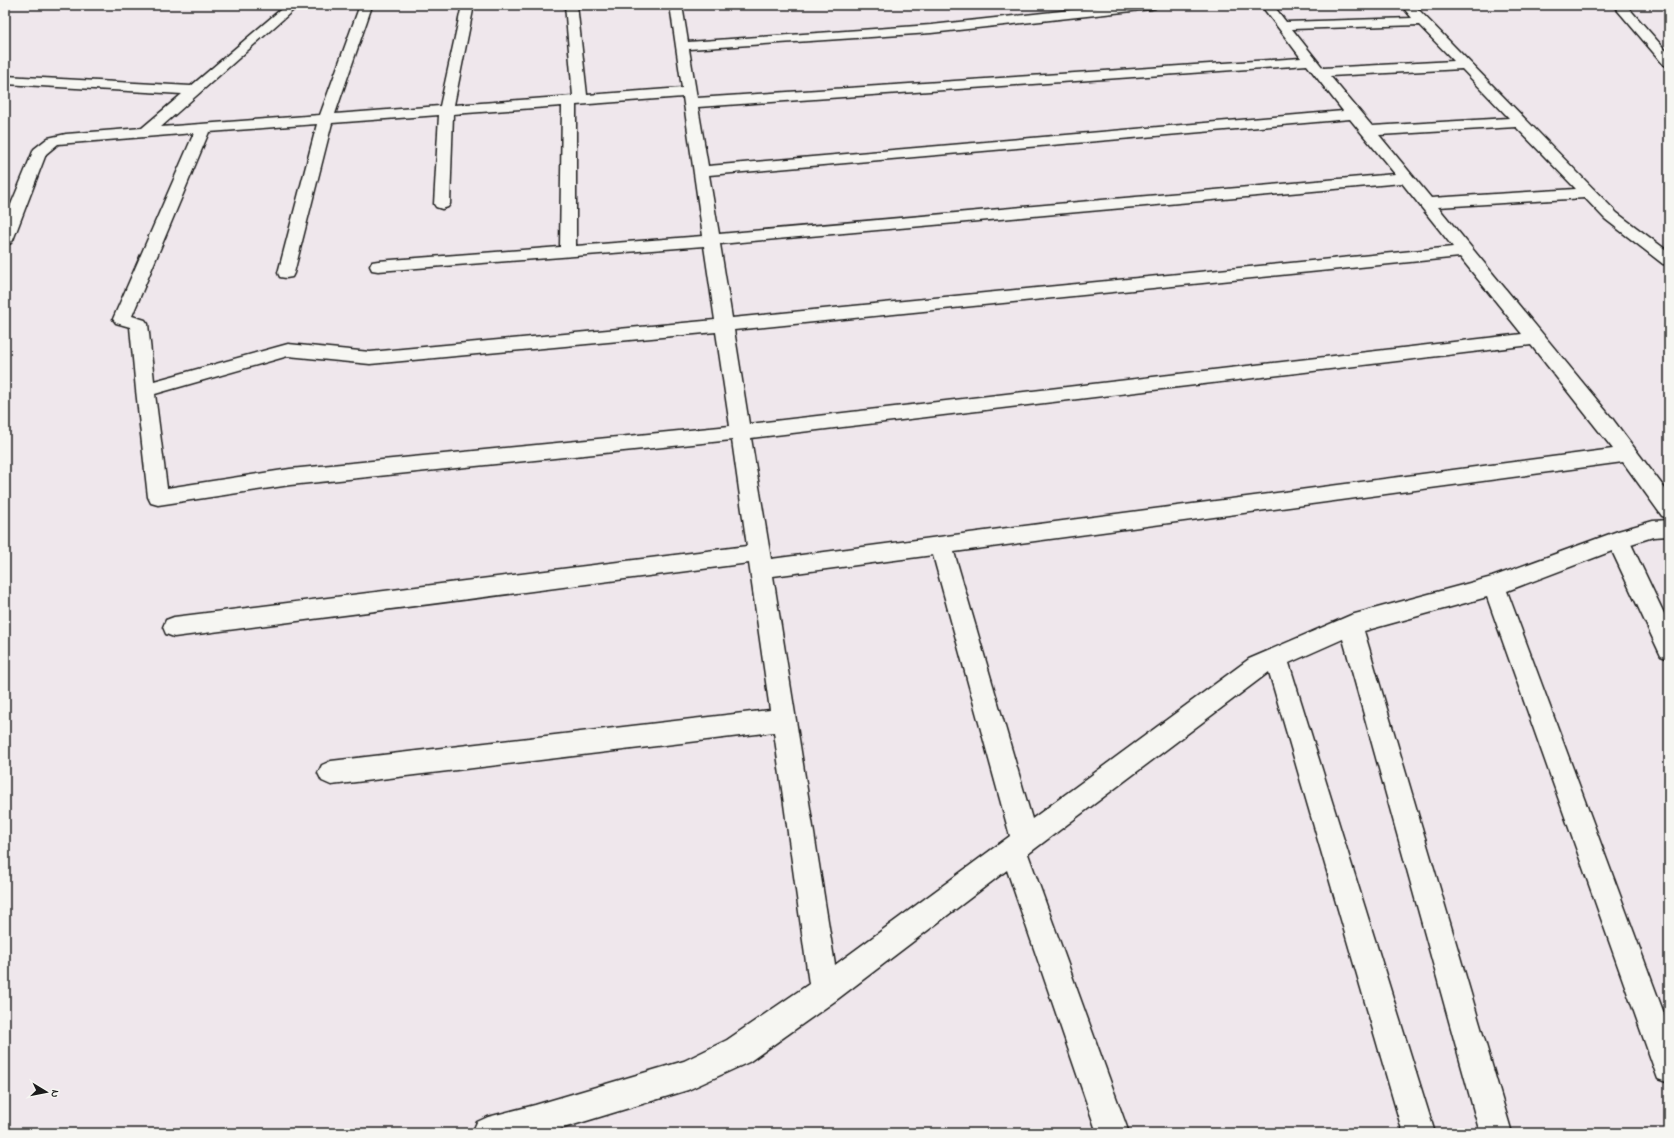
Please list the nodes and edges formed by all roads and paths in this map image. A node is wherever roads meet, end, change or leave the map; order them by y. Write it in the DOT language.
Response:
graph roads {
  1 [pos="293,5"];
  2 [pos="468,5"];
  3 [pos="571,5"];
  4 [pos="676,5"];
  5 [pos="1151,5"];
  6 [pos="1267,5"];
  7 [pos="1407,5"];
  8 [pos="1619,5"];
  9 [pos="366,6"];
  10 [pos="1422,21"];
  11 [pos="1282,26"];
  12 [pos="682,46"];
  13 [pos="1669,62"];
  14 [pos="1464,65"];
  15 [pos="1315,66"];
  16 [pos="5,80"];
  17 [pos="194,90"];
  18 [pos="690,97"];
  19 [pos="574,100"];
  20 [pos="446,110"];
  21 [pos="1354,114"];
  22 [pos="326,118"];
  23 [pos="1520,122"];
  24 [pos="204,127"];
  25 [pos="147,131"];
  26 [pos="1368,131"];
  27 [pos="701,171"];
  28 [pos="1406,178"];
  29 [pos="1588,193"];
  30 [pos="1426,203"];
  31 [pos="442,204"];
  32 [pos="5,240"];
  33 [pos="712,240"];
  34 [pos="1465,251"];
  35 [pos="568,252"];
  36 [pos="1669,260"];
  37 [pos="378,266"];
  38 [pos="286,273"];
  39 [pos="724,325"];
  40 [pos="1536,338"];
  41 [pos="145,390"];
  42 [pos="740,432"];
  43 [pos="1628,454"];
  44 [pos="1669,510"];
  45 [pos="1669,528"];
  46 [pos="1618,540"];
  47 [pos="941,545"];
  48 [pos="760,561"];
  49 [pos="1494,586"];
  50 [pos="1351,625"];
  51 [pos="174,627"];
  52 [pos="1669,649"];
  53 [pos="1276,657"];
  54 [pos="784,720"];
  55 [pos="331,773"];
  56 [pos="1019,845"];
  57 [pos="825,991"];
  58 [pos="1669,1068"];
  59 [pos="540,1127"];
  60 [pos="488,1133"];
  61 [pos="1113,1133"];
  62 [pos="1419,1133"];
  63 [pos="1496,1133"];
  1 -- 17 [label="street"];
  2 -- 20 [label="street"];
  3 -- 19 [label="street"];
  4 -- 12 [label="street"];
  5 -- 12 [label="street"];
  6 -- 11 [label="street"];
  7 -- 10 [label="street"];
  8 -- 13 [label="street"];
  9 -- 22 [label="street"];
  10 -- 11 [label="street"];
  10 -- 14 [label="street"];
  11 -- 15 [label="street"];
  12 -- 18 [label="street"];
  14 -- 15 [label="street"];
  14 -- 23 [label="street"];
  15 -- 18 [label="street"];
  15 -- 21 [label="street"];
  16 -- 17 [label="street"];
  17 -- 25 [label="street"];
  18 -- 19 [label="street"];
  18 -- 27 [label="street"];
  19 -- 20 [label="street"];
  19 -- 35 [label="street"];
  20 -- 22 [label="street"];
  20 -- 31 [label="street"];
  21 -- 26 [label="street"];
  21 -- 27 [label="street"];
  22 -- 24 [label="street"];
  22 -- 38 [label="street"];
  23 -- 26 [label="street"];
  23 -- 29 [label="street"];
  24 -- 25 [label="street"];
  24 -- 41 [label="street"];
  25 -- 32 [label="street"];
  26 -- 28 [label="street"];
  27 -- 33 [label="street"];
  28 -- 30 [label="street"];
  28 -- 33 [label="street"];
  29 -- 30 [label="street"];
  29 -- 36 [label="street"];
  30 -- 34 [label="street"];
  33 -- 35 [label="street"];
  33 -- 39 [label="street"];
  34 -- 39 [label="street"];
  34 -- 40 [label="street"];
  35 -- 37 [label="street"];
  39 -- 41 [label="street"];
  39 -- 42 [label="street"];
  40 -- 42 [label="street"];
  40 -- 43 [label="street"];
  41 -- 42 [label="street"];
  42 -- 48 [label="street"];
  43 -- 44 [label="street"];
  43 -- 47 [label="street"];
  45 -- 46 [label="street"];
  46 -- 49 [label="street"];
  46 -- 52 [label="street"];
  47 -- 48 [label="street"];
  47 -- 56 [label="street"];
  48 -- 51 [label="street"];
  48 -- 54 [label="street"];
  49 -- 50 [label="street"];
  49 -- 58 [label="street"];
  50 -- 53 [label="street"];
  50 -- 63 [label="street"];
  53 -- 56 [label="street"];
  53 -- 62 [label="street"];
  54 -- 55 [label="street"];
  54 -- 57 [label="street"];
  56 -- 57 [label="street"];
  56 -- 61 [label="street"];
  57 -- 59 [label="street"];
  59 -- 60 [label="street"];
}
